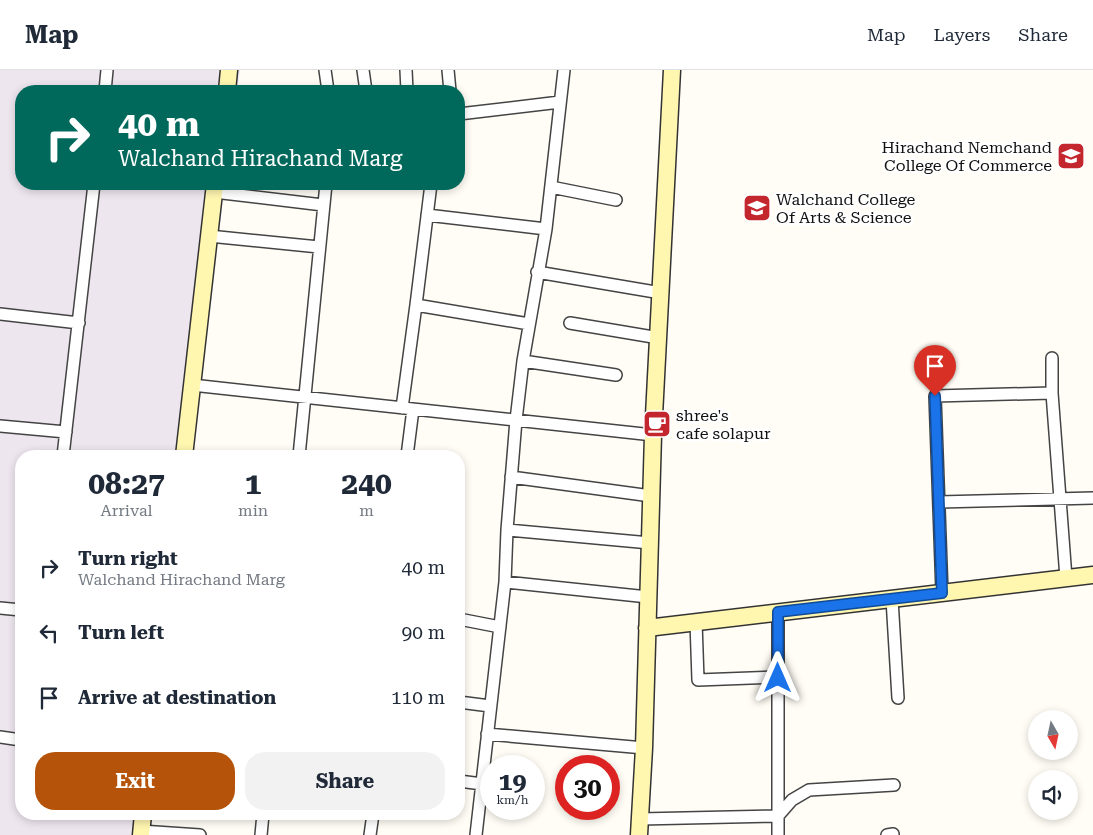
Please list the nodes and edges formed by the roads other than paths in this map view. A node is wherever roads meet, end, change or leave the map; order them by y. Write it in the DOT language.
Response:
graph roads {
  1 [pos="107,70"];
  2 [pos="230,70"];
  3 [pos="325,70"];
  4 [pos="363,70"];
  5 [pos="406,70"];
  6 [pos="448,70"];
  7 [pos="564,70"];
  8 [pos="672,70"];
  9 [pos="106,85"];
  10 [pos="228,85"];
  11 [pos="327,85"];
  12 [pos="365,85"];
  13 [pos="407,85"];
  14 [pos="449,85"];
  15 [pos="560,102"];
  16 [pos="465,113"];
  17 [pos="551,187"];
  18 [pos="93,190"];
  19 [pos="215,190"];
  20 [pos="228,190"];
  21 [pos="325,190"];
  22 [pos="430,190"];
  23 [pos="616,200"];
  24 [pos="324,205"];
  25 [pos="427,215"];
  26 [pos="546,229"];
  27 [pos="209,236"];
  28 [pos="319,247"];
  29 [pos="538,272"];
  30 [pos="661,293"];
  31 [pos="416,305"];
  32 [pos="0,314"];
  33 [pos="79,323"];
  34 [pos="570,323"];
  35 [pos="529,324"];
  36 [pos="659,338"];
  37 [pos="1052,358"];
  38 [pos="523,360"];
  39 [pos="616,375"];
  40 [pos="192,386"];
  41 [pos="1052,393"];
  42 [pos="304,398"];
  43 [pos="407,409"];
  44 [pos="516,420"];
  45 [pos="0,426"];
  46 [pos="66,432"];
  47 [pos="653,435"];
  48 [pos="64,450"];
  49 [pos="185,450"];
  50 [pos="299,450"];
  51 [pos="407,450"];
  52 [pos="511,477"];
  53 [pos="651,496"];
  54 [pos="1093,498"];
  55 [pos="1059,499"];
  56 [pos="939,502"];
  57 [pos="507,530"];
  58 [pos="650,543"];
  59 [pos="1093,575"];
  60 [pos="1066,578"];
  61 [pos="505,582"];
  62 [pos="942,593"];
  63 [pos="648,597"];
  64 [pos="892,599"];
  65 [pos="0,608"];
  66 [pos="15,609"];
  67 [pos="778,612"];
  68 [pos="465,620"];
  69 [pos="696,622"];
  70 [pos="500,627"];
  71 [pos="647,628"];
  72 [pos="778,678"];
  73 [pos="898,698"];
  74 [pos="465,703"];
  75 [pos="490,706"];
  76 [pos="487,734"];
  77 [pos="0,737"];
  78 [pos="15,739"];
  79 [pos="644,748"];
  80 [pos="485,755"];
  81 [pos="465,782"];
  82 [pos="480,784"];
  83 [pos="894,785"];
  84 [pos="480,801"];
  85 [pos="778,816"];
  86 [pos="142,820"];
  87 [pos="262,820"];
  88 [pos="372,820"];
  89 [pos="639,827"];
  90 [pos="141,833"];
  91 [pos="200,835"];
  92 [pos="261,835"];
  93 [pos="370,835"];
  94 [pos="476,835"];
  95 [pos="778,835"];
  1 -- 9 [label="street"];
  2 -- 10 [label="street"];
  3 -- 11 [label="street"];
  4 -- 12 [label="street"];
  5 -- 13 [label="street"];
  6 -- 14 [label="street"];
  7 -- 15 [label="street"];
  8 -- 30 [label="street"];
  15 -- 16 [label="street"];
  15 -- 17 [label="street"];
  17 -- 23 [label="street"];
  17 -- 26 [label="street"];
  18 -- 33 [label="street"];
  19 -- 27 [label="street"];
  20 -- 24 [label="street"];
  21 -- 24 [label="street"];
  22 -- 25 [label="street"];
  24 -- 28 [label="street"];
  25 -- 26 [label="street"];
  25 -- 31 [label="street"];
  26 -- 29 [label="street"];
  27 -- 28 [label="street"];
  27 -- 40 [label="street"];
  28 -- 42 [label="street"];
  29 -- 30 [label="street"];
  29 -- 35 [label="street"];
  30 -- 36 [label="street"];
  31 -- 35 [label="street"];
  31 -- 43 [label="street"];
  32 -- 33 [label="street"];
  33 -- 46 [label="street"];
  34 -- 36 [label="street"];
  35 -- 38 [label="street"];
  36 -- 47 [label="street"];
  37 -- 41 [label="street"];
  38 -- 39 [label="street"];
  38 -- 44 [label="street"];
  40 -- 42 [label="street"];
  40 -- 49 [label="street"];
  41 -- 55 [label="street"];
  41 -- 56 [label="street"];
  42 -- 43 [label="street"];
  42 -- 50 [label="street"];
  43 -- 44 [label="street"];
  43 -- 51 [label="street"];
  44 -- 47 [label="street"];
  44 -- 52 [label="street"];
  45 -- 46 [label="street"];
  46 -- 48 [label="street"];
  47 -- 53 [label="street"];
  52 -- 53 [label="street"];
  52 -- 57 [label="street"];
  53 -- 58 [label="street"];
  54 -- 55 [label="street"];
  55 -- 56 [label="street"];
  55 -- 60 [label="street"];
  56 -- 62 [label="street"];
  57 -- 58 [label="street"];
  57 -- 61 [label="street"];
  58 -- 63 [label="street"];
  59 -- 60 [label="street"];
  60 -- 62 [label="street"];
  61 -- 63 [label="street"];
  61 -- 70 [label="street"];
  62 -- 64 [label="street"];
  63 -- 71 [label="street"];
  64 -- 67 [label="street"];
  64 -- 73 [label="street"];
  65 -- 66 [label="street"];
  67 -- 69 [label="street"];
  67 -- 72 [label="street"];
  68 -- 70 [label="street"];
  69 -- 71 [label="street"];
  69 -- 72 [label="street"];
  70 -- 75 [label="street"];
  71 -- 79 [label="street"];
  72 -- 85 [label="street"];
  74 -- 75 [label="street"];
  75 -- 76 [label="street"];
  76 -- 79 [label="street"];
  76 -- 80 [label="street"];
  77 -- 78 [label="street"];
  79 -- 89 [label="street"];
  81 -- 82 [label="street"];
  83 -- 85 [label="street"];
  84 -- 94 [label="street"];
  85 -- 89 [label="street"];
  85 -- 95 [label="street"];
  86 -- 90 [label="street"];
  87 -- 92 [label="street"];
  88 -- 93 [label="street"];
  90 -- 91 [label="street"];
}
